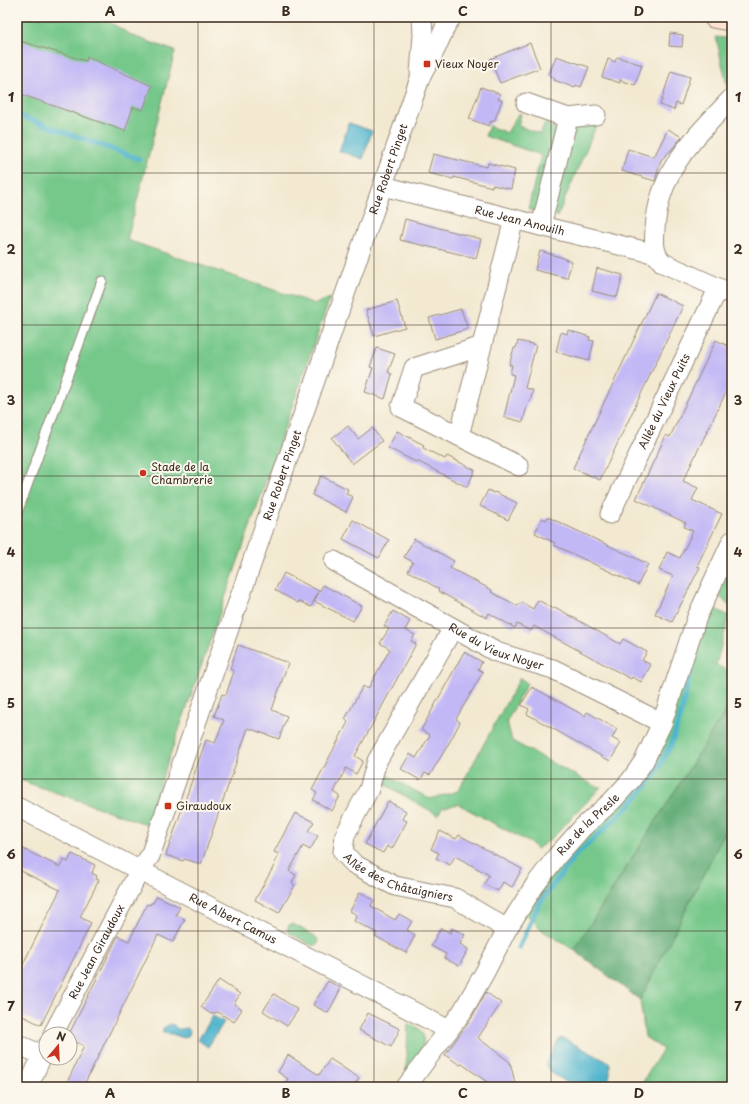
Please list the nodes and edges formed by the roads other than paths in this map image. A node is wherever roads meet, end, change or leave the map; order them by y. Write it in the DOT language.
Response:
graph roads {
  1 [pos="452,17"];
  2 [pos="715,17"];
  3 [pos="732,20"];
  4 [pos="428,30"];
  5 [pos="732,98"];
  6 [pos="526,103"];
  7 [pos="596,115"];
  8 [pos="568,118"];
  9 [pos="383,186"];
  10 [pos="514,218"];
  11 [pos="541,226"];
  12 [pos="656,254"];
  13 [pos="102,281"];
  14 [pos="725,291"];
  15 [pos="482,346"];
  16 [pos="459,436"];
  17 [pos="519,466"];
  18 [pos="17,513"];
  19 [pos="610,514"];
  20 [pos="732,542"];
  21 [pos="334,561"];
  22 [pos="453,628"];
  23 [pos="662,723"];
  24 [pos="17,807"];
  25 [pos="140,870"];
  26 [pos="507,929"];
  27 [pos="57,1026"];
  28 [pos="449,1030"];
  29 [pos="17,1044"];
  30 [pos="38,1049"];
  31 [pos="38,1064"];
  32 [pos="28,1087"];
  33 [pos="406,1087"];
  1 -- 4 [label="street, Rue Robert Pinget"];
  2 -- 3 [label="main road"];
  4 -- 9 [label="street, Rue Robert Pinget"];
  5 -- 12 [label="street"];
  6 -- 8 [label="street"];
  7 -- 8 [label="street"];
  8 -- 11 [label="street"];
  9 -- 10 [label="street, Rue Jean Anouilh"];
  9 -- 25 [label="street, Rue Robert Pinget"];
  10 -- 11 [label="street, Rue Jean Anouilh"];
  10 -- 15 [label="street"];
  11 -- 12 [label="street, Rue Jean Anouilh"];
  12 -- 14 [label="street"];
  13 -- 18 [label="lane"];
  14 -- 19 [label="street, Allée du Vieux Puits"];
  15 -- 16 [label="street"];
  15 -- 16 [label="street"];
  16 -- 17 [label="street"];
  20 -- 23 [label="street, Rue de la Presle"];
  21 -- 22 [label="street, Rue du Vieux Noyer"];
  22 -- 23 [label="street, Rue du Vieux Noyer"];
  22 -- 26 [label="street, Allée des Châtaigniers"];
  23 -- 26 [label="street, Rue de la Presle"];
  24 -- 25 [label="street, Rue Albert Camus"];
  25 -- 27 [label="street, Rue Jean Giraudoux"];
  25 -- 28 [label="street, Rue Albert Camus"];
  26 -- 28 [label="street, Rue de la Presle"];
  28 -- 33 [label="street, Rue de la Presle"];
  29 -- 30 [label="street"];
  31 -- 32 [label="street"];
}
